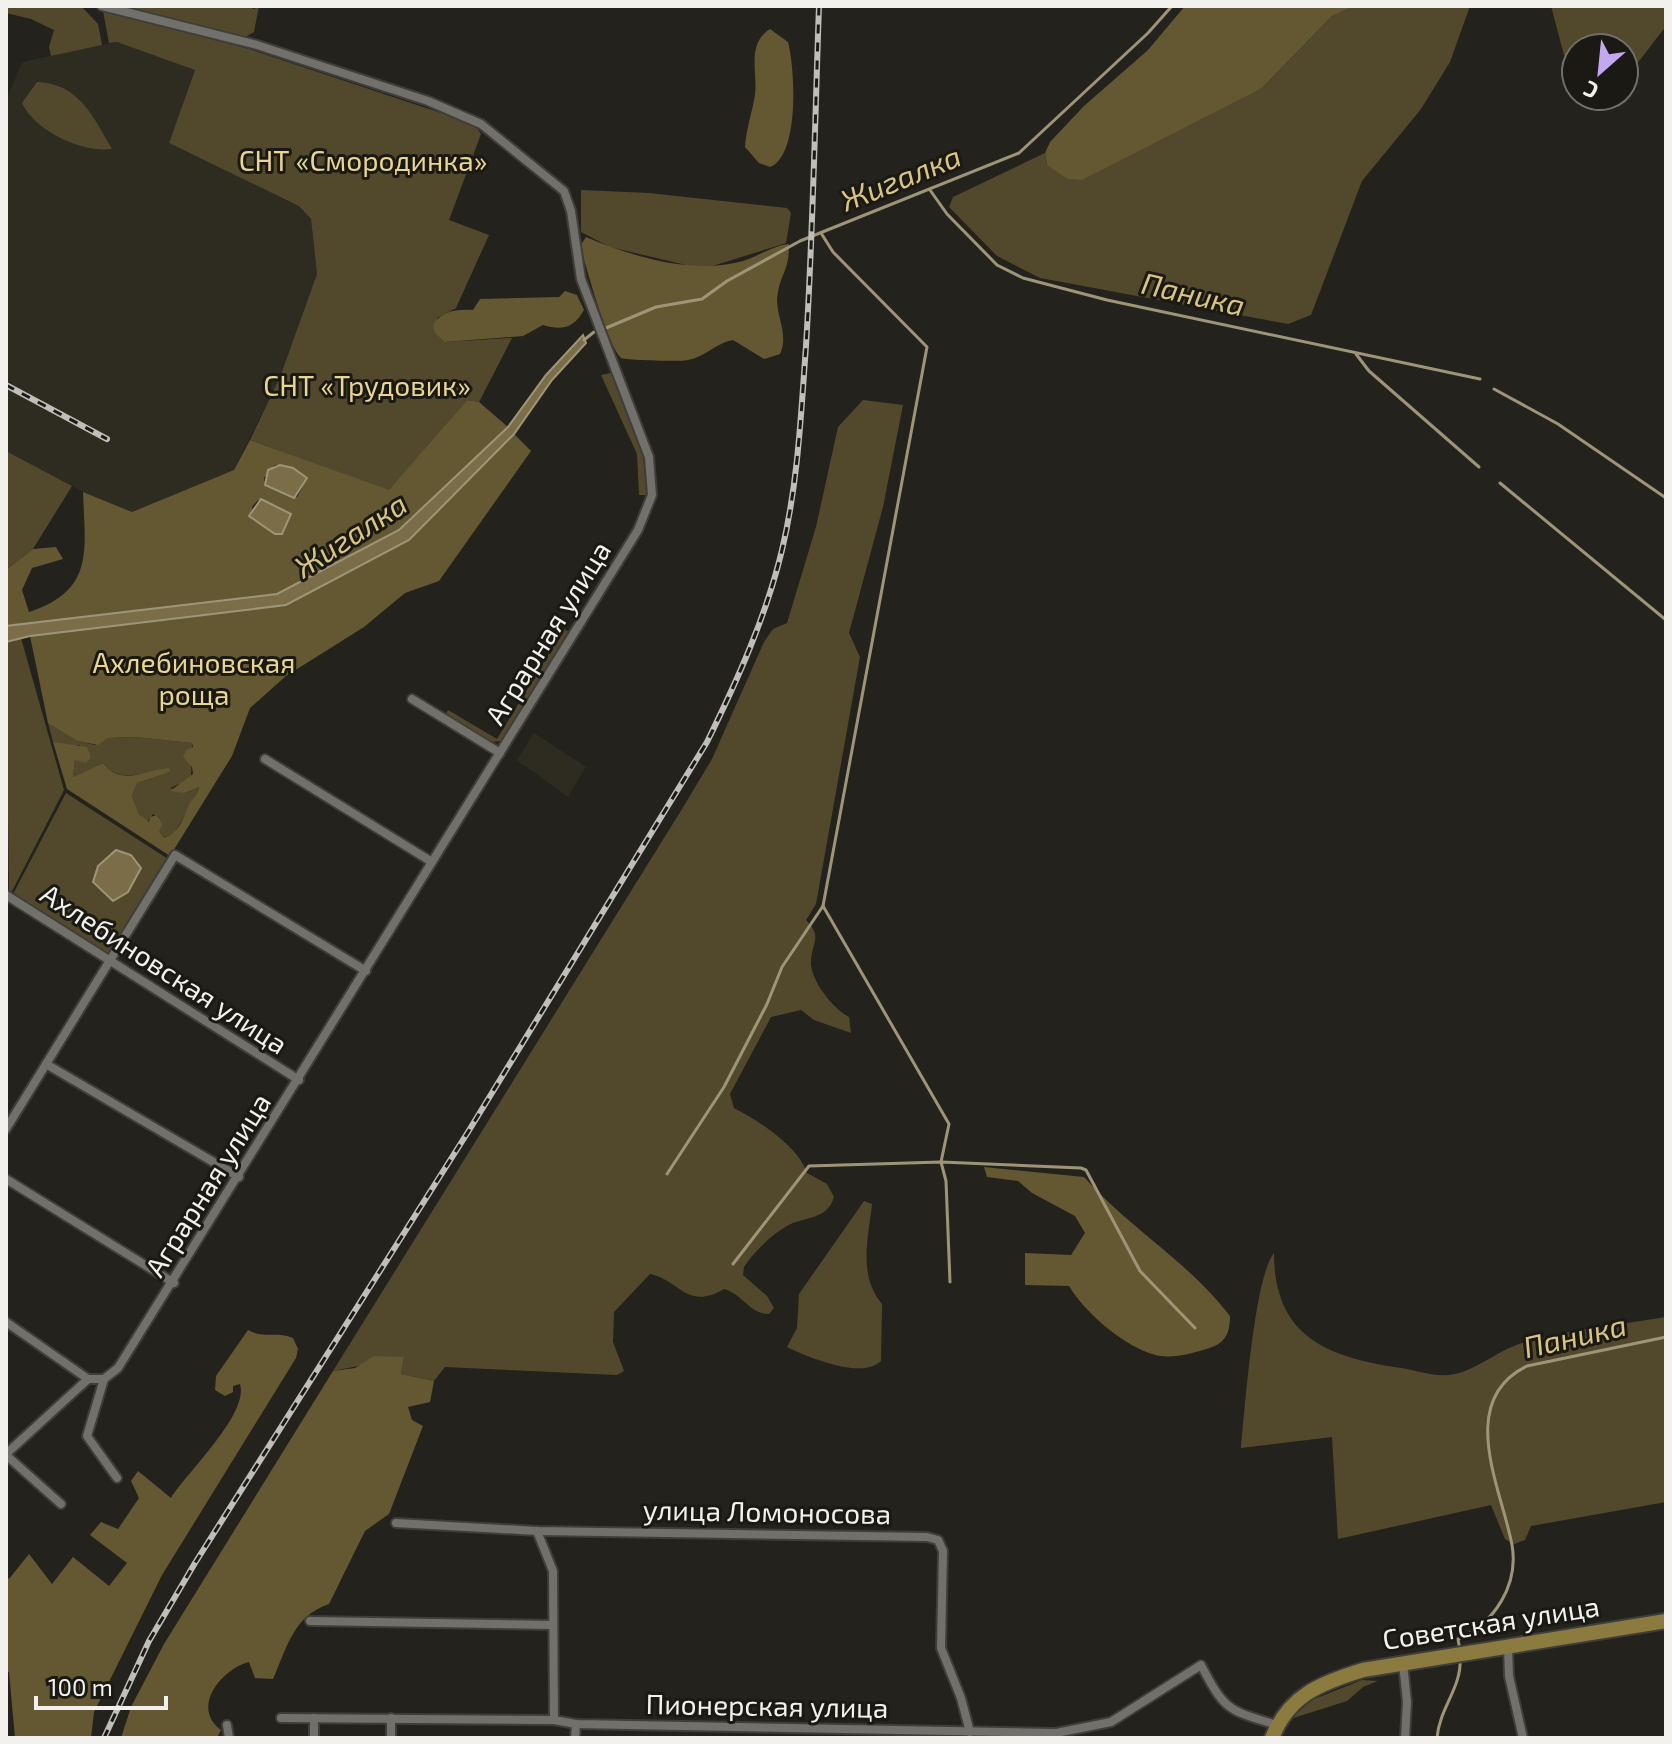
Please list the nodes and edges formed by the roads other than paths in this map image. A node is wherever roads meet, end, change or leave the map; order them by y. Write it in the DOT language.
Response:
graph roads {
  1 [pos="102,6"];
  2 [pos="412,699"];
  3 [pos="500,753"];
  4 [pos="265,759"];
  5 [pos="432,862"];
  6 [pos="6,895"];
  7 [pos="109,960"];
  8 [pos="366,971"];
  9 [pos="46,1064"];
  10 [pos="299,1080"];
  11 [pos="6,1129"];
  12 [pos="239,1177"];
  13 [pos="6,1179"];
  14 [pos="174,1283"];
  15 [pos="6,1322"];
  16 [pos="88,1379"];
  17 [pos="104,1379"];
  18 [pos="6,1454"];
  19 [pos="117,1478"];
  20 [pos="61,1504"];
  21 [pos="396,1523"];
  22 [pos="537,1531"];
  23 [pos="310,1621"];
  24 [pos="1666,1621"];
  25 [pos="553,1625"];
  26 [pos="1508,1647"];
  27 [pos="1403,1662"];
  28 [pos="281,1718"];
  29 [pos="314,1718"];
  30 [pos="391,1718"];
  31 [pos="554,1720"];
  32 [pos="576,1724"];
  33 [pos="227,1725"];
  34 [pos="781,1727"];
  35 [pos="970,1732"];
  36 [pos="1274,1732"];
  37 [pos="229,1738"];
  38 [pos="314,1738"];
  39 [pos="391,1738"];
  40 [pos="575,1738"];
  41 [pos="782,1738"];
  42 [pos="1405,1738"];
  43 [pos="1523,1738"];
  1 -- 3 [label="street, Аграрная улица"];
  2 -- 3 [label="street"];
  3 -- 5 [label="street, Аграрная улица"];
  4 -- 5 [label="street"];
  5 -- 8 [label="street, Аграрная улица"];
  6 -- 7 [label="street, Ахлебиновская улица"];
  7 -- 8 [label="street"];
  7 -- 9 [label="street"];
  7 -- 10 [label="street, Ахлебиновская улица"];
  8 -- 10 [label="street, Аграрная улица"];
  9 -- 11 [label="street"];
  9 -- 12 [label="street"];
  10 -- 12 [label="street, Аграрная улица"];
  12 -- 14 [label="street, Аграрная улица"];
  13 -- 14 [label="street"];
  14 -- 17 [label="street, Аграрная улица"];
  15 -- 16 [label="street"];
  16 -- 17 [label="street"];
  16 -- 18 [label="street"];
  17 -- 19 [label="street"];
  18 -- 20 [label="street"];
  21 -- 22 [label="street, улица Ломоносова"];
  22 -- 25 [label="street"];
  22 -- 35 [label="street, улица Ломоносова"];
  23 -- 25 [label="street"];
  24 -- 26 [label="main road, Советская улица"];
  25 -- 31 [label="street"];
  26 -- 27 [label="main road, Советская улица"];
  26 -- 43 [label="street"];
  27 -- 36 [label="main road, Советская улица"];
  27 -- 42 [label="street"];
  28 -- 29 [label="street, Пионерская улица"];
  29 -- 30 [label="street, Пионерская улица"];
  29 -- 38 [label="street"];
  30 -- 31 [label="street, Пионерская улица"];
  30 -- 39 [label="street"];
  31 -- 32 [label="street, Пионерская улица"];
  32 -- 34 [label="street, Пионерская улица"];
  32 -- 40 [label="street"];
  33 -- 37 [label="street"];
  34 -- 35 [label="street, Пионерская улица"];
  34 -- 41 [label="street"];
  35 -- 36 [label="street, Пионерская улица"];
}
